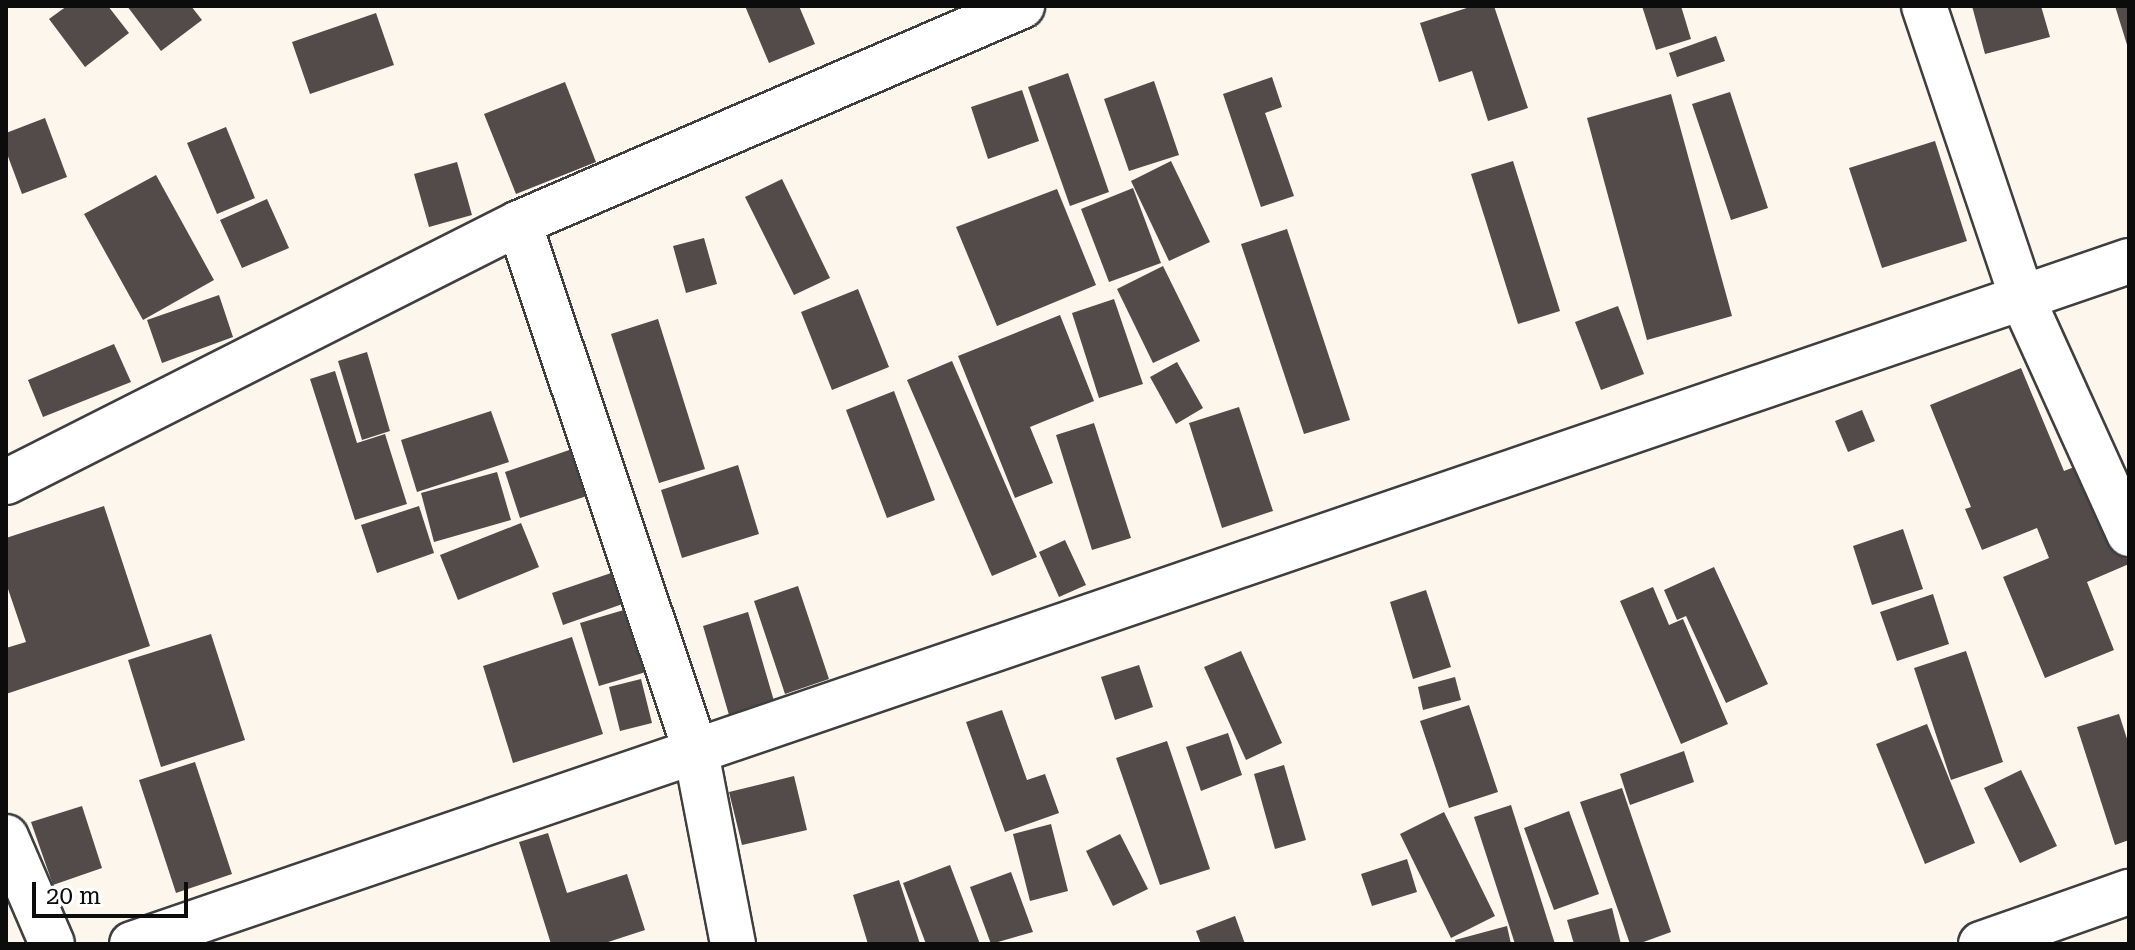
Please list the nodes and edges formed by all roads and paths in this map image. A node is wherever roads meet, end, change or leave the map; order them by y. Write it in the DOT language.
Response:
graph roads {
  1 [pos="1022,6"];
  2 [pos="1924,6"];
  3 [pos="519,223"];
  4 [pos="2129,261"];
  5 [pos="2023,300"];
  6 [pos="6,482"];
  7 [pos="2129,534"];
  8 [pos="696,752"];
  9 [pos="6,837"];
  10 [pos="2129,892"];
  11 [pos="52,944"];
  12 [pos="132,944"];
  13 [pos="733,944"];
  14 [pos="1981,944"];
  1 -- 3 [label="street"];
  2 -- 5 [label="street"];
  3 -- 6 [label="street"];
  3 -- 8 [label="street"];
  4 -- 5 [label="street"];
  5 -- 7 [label="street"];
  5 -- 8 [label="street"];
  8 -- 12 [label="street"];
  8 -- 13 [label="street"];
  9 -- 11 [label="street"];
  10 -- 14 [label="street"];
}
